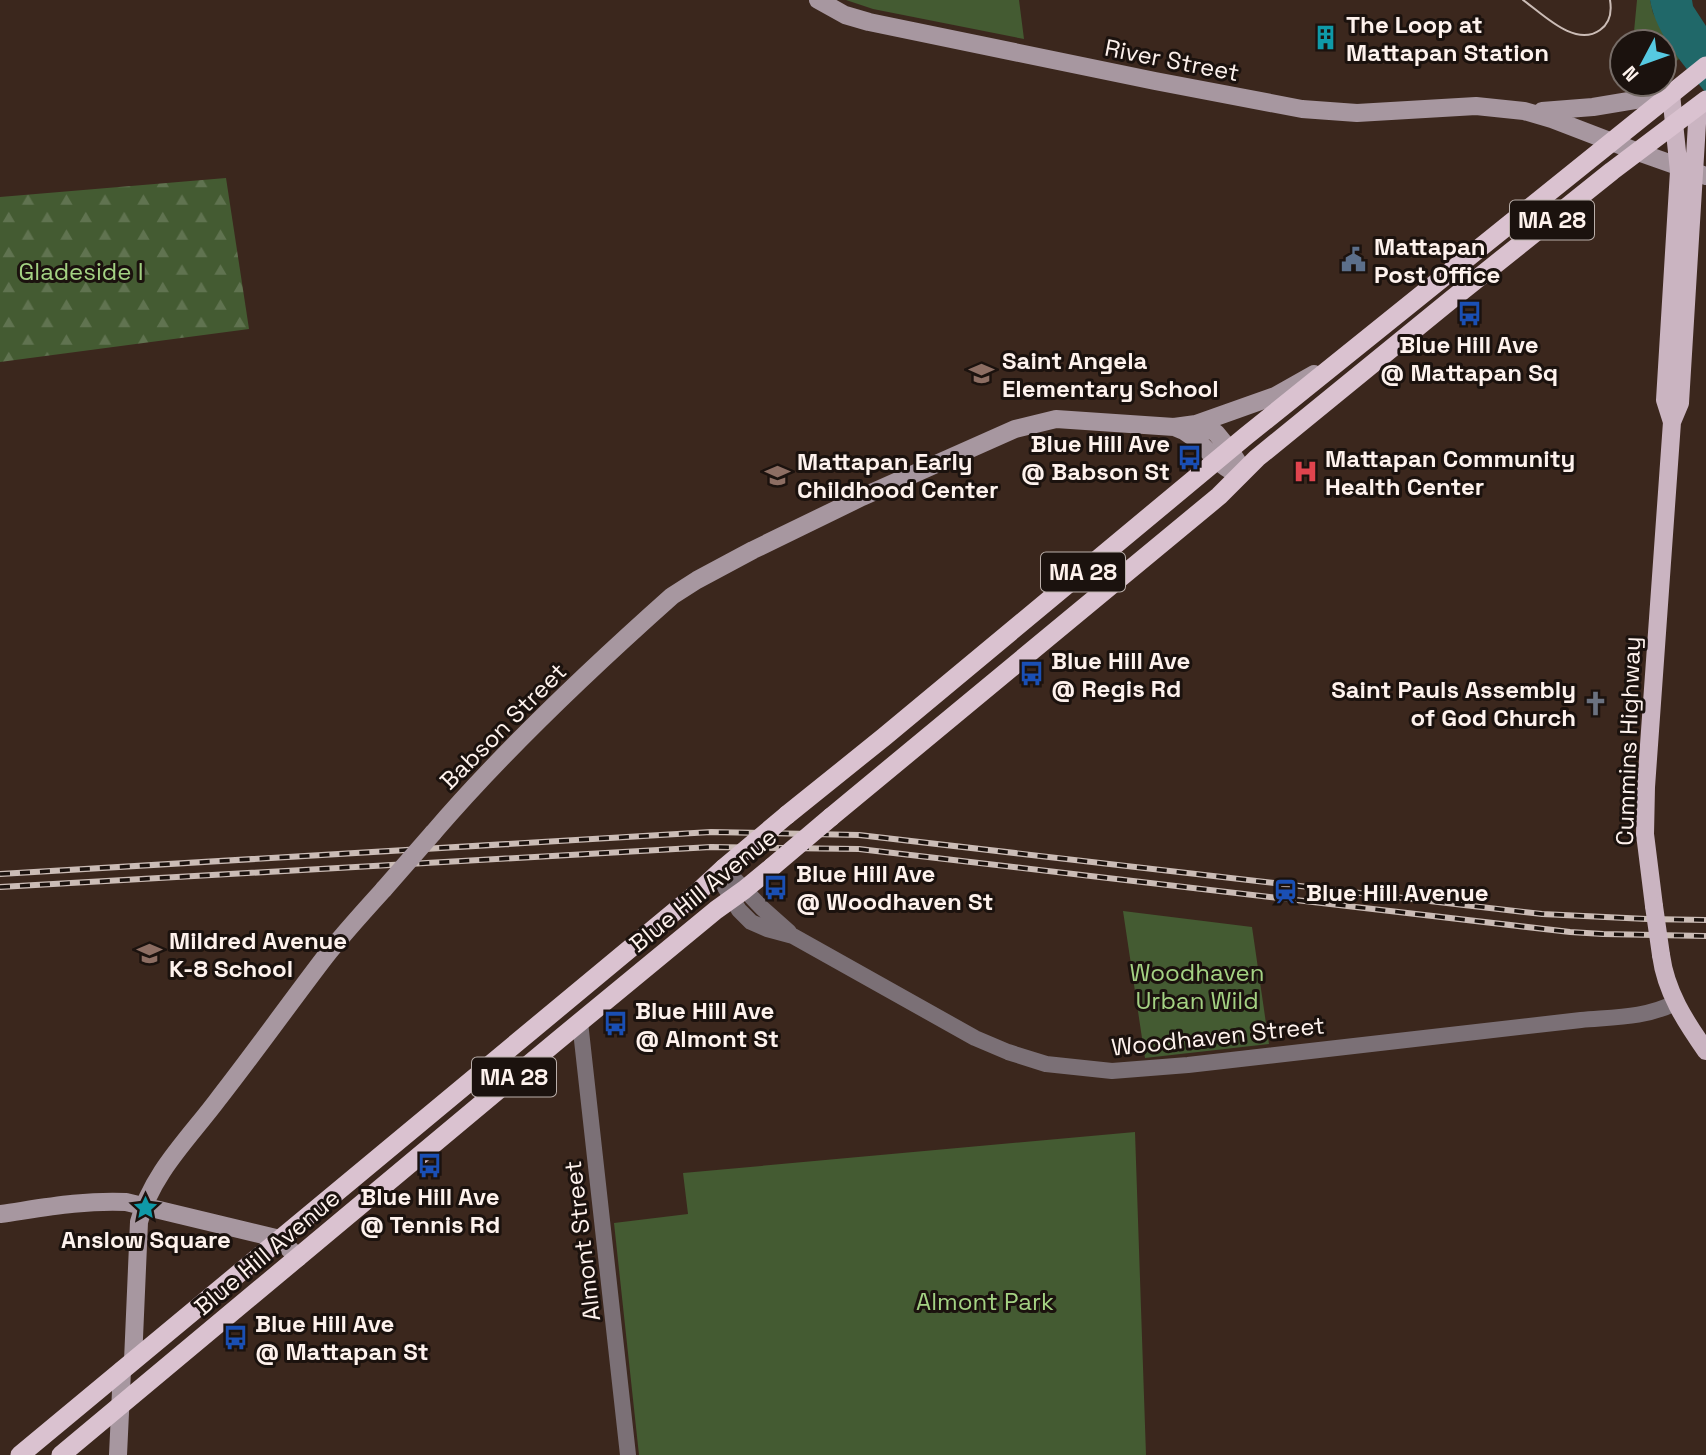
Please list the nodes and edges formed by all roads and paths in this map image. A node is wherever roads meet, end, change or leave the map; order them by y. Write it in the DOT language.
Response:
graph roads {
  1 [pos="818,0"];
  2 [pos="1706,66"];
  3 [pos="1678,88"];
  4 [pos="1630,98"];
  5 [pos="1666,98"];
  6 [pos="1676,98"];
  7 [pos="1702,104"];
  8 [pos="1524,111"];
  9 [pos="1675,124"];
  10 [pos="1612,142"];
  11 [pos="1638,152"];
  12 [pos="1696,165"];
  13 [pos="1348,354"];
  14 [pos="1282,407"];
  15 [pos="1196,424"];
  16 [pos="1297,425"];
  17 [pos="1174,427"];
  18 [pos="1223,455"];
  19 [pos="1240,475"];
  20 [pos="721,871"];
  21 [pos="738,894"];
  22 [pos="1675,1003"];
  23 [pos="580,1022"];
  24 [pos="1706,1051"];
  25 [pos="143,1205"];
  26 [pos="0,1214"];
  27 [pos="281,1238"];
  28 [pos="298,1258"];
  29 [pos="128,1365"];
  30 [pos="120,1407"];
  31 [pos="20,1455"];
  32 [pos="61,1455"];
  33 [pos="118,1455"];
  34 [pos="628,1455"];
  1 -- 8 [label="main road, River Street"];
  2 -- 3 [label="highway, MA 28"];
  4 -- 8 [label="main road, River Street"];
  5 -- 10 [label="highway, MA 28"];
  6 -- 9 [label="main road, Cummins Highway"];
  7 -- 9 [label="highway, MA 28"];
  7 -- 12 [label="main road, Cummins Highway"];
  8 -- 10 [label="main road, River Street"];
  9 -- 11 [label="highway, MA 28"];
  9 -- 12 [label="main road, Cummins Highway"];
  10 -- 11 [label="main road, River Street"];
  10 -- 13 [label="highway, Blue Hill Avenue / MA 28"];
  11 -- 12 [label="main road, River Street"];
  11 -- 16 [label="highway, Blue Hill Avenue / MA 28"];
  12 -- 22 [label="main road, Cummins Highway, bridge"];
  13 -- 14 [label="highway, Blue Hill Avenue / MA 28"];
  13 -- 15 [label="main road, Blue Hill Avenue"];
  14 -- 16 [label="highway"];
  14 -- 18 [label="highway, Blue Hill Avenue / MA 28"];
  15 -- 17 [label="main road, Babson Street"];
  15 -- 18 [label="main road"];
  16 -- 19 [label="highway, Blue Hill Avenue / MA 28"];
  17 -- 18 [label="main road"];
  17 -- 25 [label="main road, Babson Street, bridge"];
  18 -- 19 [label="main road"];
  18 -- 20 [label="highway, Blue Hill Avenue / MA 28, bridge"];
  19 -- 21 [label="highway, Blue Hill Avenue / MA 28, bridge"];
  20 -- 21 [label="street, Woodhaven Street"];
  20 -- 27 [label="highway, Blue Hill Avenue / MA 28"];
  21 -- 22 [label="street, Woodhaven Street"];
  21 -- 23 [label="highway, Blue Hill Avenue / MA 28"];
  22 -- 24 [label="main road, Cummins Highway"];
  23 -- 28 [label="highway, Blue Hill Avenue / MA 28"];
  23 -- 34 [label="street, Almont Street"];
  25 -- 26 [label="main road"];
  25 -- 27 [label="main road"];
  25 -- 29 [label="main road, Babson Street"];
  27 -- 28 [label="main road"];
  27 -- 29 [label="highway, Blue Hill Avenue / MA 28"];
  28 -- 30 [label="highway, Blue Hill Avenue / MA 28"];
  29 -- 30 [label="main road, Babson Street"];
  29 -- 31 [label="highway, Blue Hill Avenue / MA 28"];
  30 -- 32 [label="highway, Blue Hill Avenue / MA 28"];
  30 -- 33 [label="main road, Babson Street"];
}
